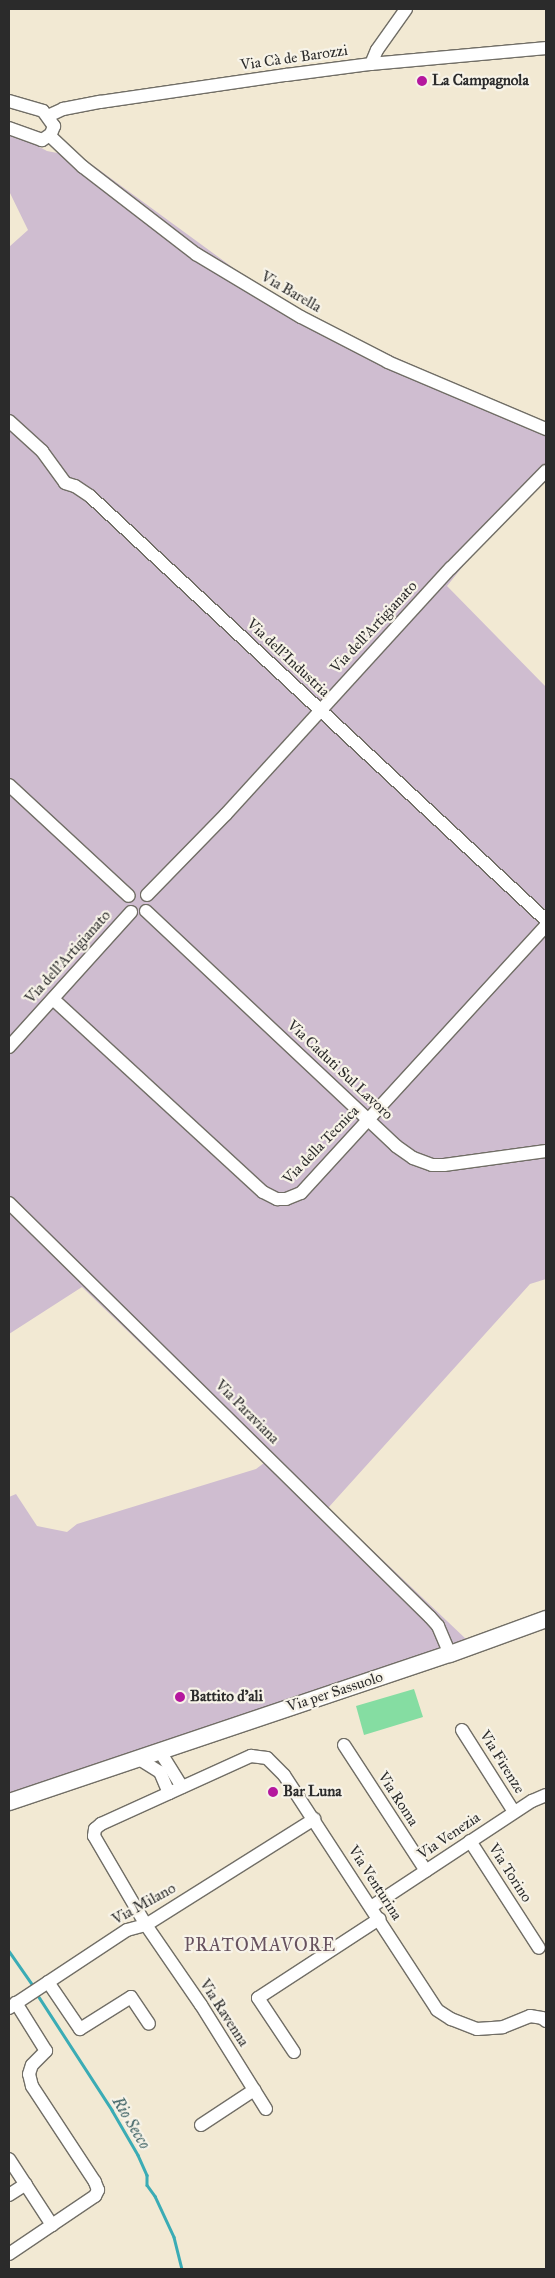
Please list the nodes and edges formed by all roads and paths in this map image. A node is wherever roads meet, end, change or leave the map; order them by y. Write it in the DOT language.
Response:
graph roads {
  1 [pos="406,9"];
  2 [pos="546,48"];
  3 [pos="371,64"];
  4 [pos="9,101"];
  5 [pos="48,116"];
  6 [pos="9,128"];
  7 [pos="50,136"];
  8 [pos="9,421"];
  9 [pos="546,428"];
  10 [pos="546,471"];
  11 [pos="320,709"];
  12 [pos="9,786"];
  13 [pos="146,895"];
  14 [pos="129,896"];
  15 [pos="146,911"];
  16 [pos="131,912"];
  17 [pos="546,920"];
  18 [pos="546,926"];
  19 [pos="52,999"];
  20 [pos="9,1047"];
  21 [pos="369,1118"];
  22 [pos="546,1151"];
  23 [pos="9,1203"];
  24 [pos="546,1619"];
  25 [pos="450,1654"];
  26 [pos="462,1730"];
  27 [pos="344,1745"];
  28 [pos="165,1751"];
  29 [pos="139,1759"];
  30 [pos="160,1772"];
  31 [pos="182,1787"];
  32 [pos="169,1793"];
  33 [pos="546,1795"];
  34 [pos="9,1802"];
  35 [pos="514,1812"];
  36 [pos="314,1819"];
  37 [pos="94,1832"];
  38 [pos="470,1841"];
  39 [pos="426,1871"];
  40 [pos="371,1907"];
  41 [pos="379,1919"];
  42 [pos="146,1925"];
  43 [pos="539,1948"];
  44 [pos="48,1982"];
  45 [pos="12,2006"];
  46 [pos="546,2022"];
  47 [pos="150,2024"];
  48 [pos="294,2052"];
  49 [pos="254,2090"];
  50 [pos="266,2109"];
  51 [pos="201,2125"];
  52 [pos="9,2159"];
  53 [pos="26,2184"];
  54 [pos="10,2192"];
  55 [pos="52,2225"];
  56 [pos="9,2254"];
  1 -- 3 [label="street"];
  2 -- 3 [label="street, Via Cà de Barozzi"];
  3 -- 5 [label="street, Via Cà de Barozzi"];
  4 -- 5 [label="street"];
  5 -- 7 [label="street"];
  6 -- 7 [label="street"];
  7 -- 9 [label="street, Via Barella"];
  8 -- 11 [label="street, Via dell’Industria"];
  10 -- 11 [label="street, Via dell'Artigianato"];
  11 -- 13 [label="street, Via dell'Artigianato"];
  11 -- 17 [label="street, Via dell’Industria"];
  12 -- 14 [label="street"];
  13 -- 14 [label="street"];
  13 -- 15 [label="street"];
  14 -- 16 [label="street"];
  15 -- 16 [label="street"];
  15 -- 21 [label="street, Via Caduti Sul Lavoro"];
  16 -- 19 [label="street, Via dell'Artigianato"];
  18 -- 21 [label="street, Via della Tecnica"];
  19 -- 20 [label="street, Via dell'Artigianato"];
  19 -- 21 [label="street, Via della Tecnica"];
  21 -- 22 [label="street, Via Caduti Sul Lavoro"];
  23 -- 25 [label="street, Via Paraviana"];
  24 -- 25 [label="main road, Via per Sassuolo"];
  25 -- 28 [label="main road, Via per Sassuolo"];
  26 -- 35 [label="street, Via Firenze"];
  27 -- 39 [label="street, Via Roma"];
  28 -- 29 [label="main road, Via per Sassuolo"];
  28 -- 30 [label="street"];
  28 -- 31 [label="street"];
  29 -- 30 [label="street"];
  29 -- 34 [label="main road, Via per Sassuolo"];
  30 -- 32 [label="street"];
  31 -- 32 [label="street, Via Venturina"];
  31 -- 36 [label="street, Via Venturina"];
  32 -- 37 [label="street, Via Venturina"];
  33 -- 35 [label="street, Via Venezia"];
  35 -- 38 [label="street, Via Venezia"];
  36 -- 40 [label="street, Via Venturina"];
  36 -- 42 [label="street, Via Milano"];
  37 -- 42 [label="street, Via Ravenna"];
  38 -- 39 [label="street, Via Venezia"];
  38 -- 43 [label="street, Via Torino"];
  39 -- 40 [label="street, Via Venezia"];
  40 -- 41 [label="street, Via Venturina"];
  41 -- 46 [label="street, Via Venturina"];
  41 -- 48 [label="street"];
  42 -- 44 [label="street, Via Milano"];
  42 -- 49 [label="street, Via Ravenna"];
  44 -- 45 [label="street, Via Milano"];
  44 -- 47 [label="street"];
  45 -- 55 [label="street, Via Milano"];
  49 -- 50 [label="street, Via Ravenna"];
  49 -- 51 [label="street"];
  52 -- 53 [label="street"];
  53 -- 54 [label="street"];
  53 -- 55 [label="street"];
  55 -- 56 [label="street, Via Milano"];
}
